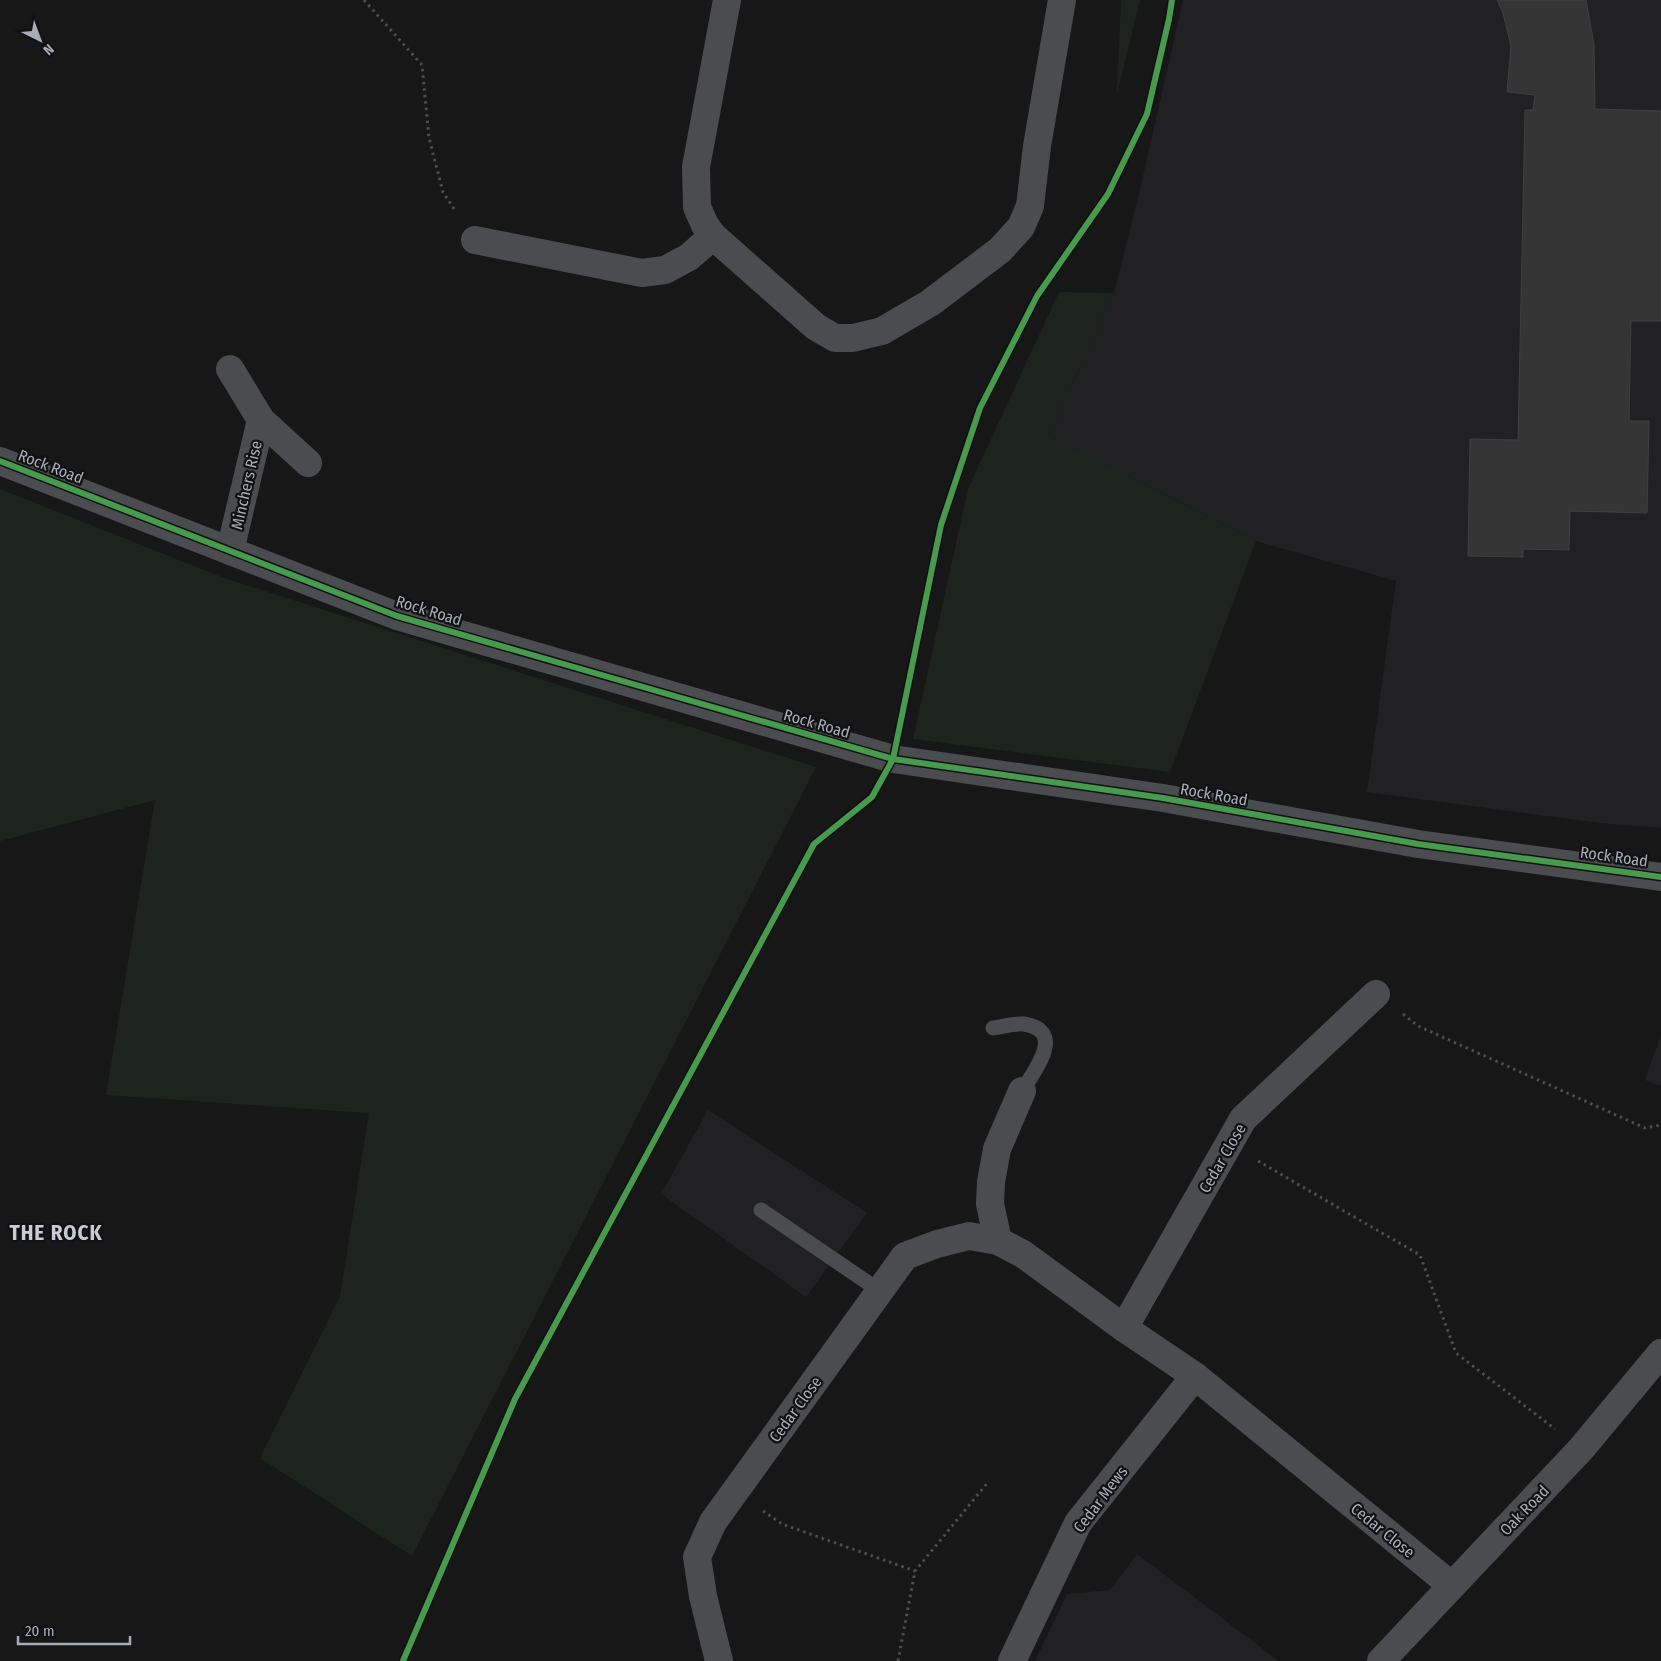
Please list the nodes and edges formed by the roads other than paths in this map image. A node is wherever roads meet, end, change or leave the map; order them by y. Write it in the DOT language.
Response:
graph roads {
  1 [pos="727,0"];
  2 [pos="1062,0"];
  3 [pos="713,236"];
  4 [pos="475,240"];
  5 [pos="230,369"];
  6 [pos="261,420"];
  7 [pos="0,461"];
  8 [pos="308,462"];
  9 [pos="230,550"];
  10 [pos="1661,877"];
  11 [pos="1376,994"];
  12 [pos="993,1028"];
  13 [pos="1022,1091"];
  14 [pos="761,1210"];
  15 [pos="998,1241"];
  16 [pos="880,1291"];
  17 [pos="1124,1328"];
  18 [pos="1661,1353"];
  19 [pos="1195,1376"];
  20 [pos="1451,1585"];
  21 [pos="719,1661"];
  22 [pos="1012,1661"];
  23 [pos="1381,1661"];
  1 -- 3 [label="street"];
  2 -- 3 [label="street"];
  3 -- 4 [label="street"];
  5 -- 6 [label="street, Minchers Rise"];
  6 -- 8 [label="street, Minchers Rise"];
  6 -- 9 [label="street, Minchers Rise"];
  7 -- 9 [label="street, Rock Road"];
  9 -- 10 [label="street, Rock Road"];
  11 -- 17 [label="street, Cedar Close"];
  12 -- 13 [label="lane"];
  13 -- 15 [label="street"];
  14 -- 16 [label="lane"];
  15 -- 16 [label="street, Cedar Close"];
  15 -- 17 [label="street, Cedar Close"];
  16 -- 21 [label="street, Cedar Close"];
  17 -- 19 [label="street, Cedar Close"];
  18 -- 20 [label="street, Oak Road"];
  19 -- 20 [label="street, Cedar Close"];
  19 -- 22 [label="street, Cedar Mews"];
  20 -- 23 [label="street, Oak Road"];
}
